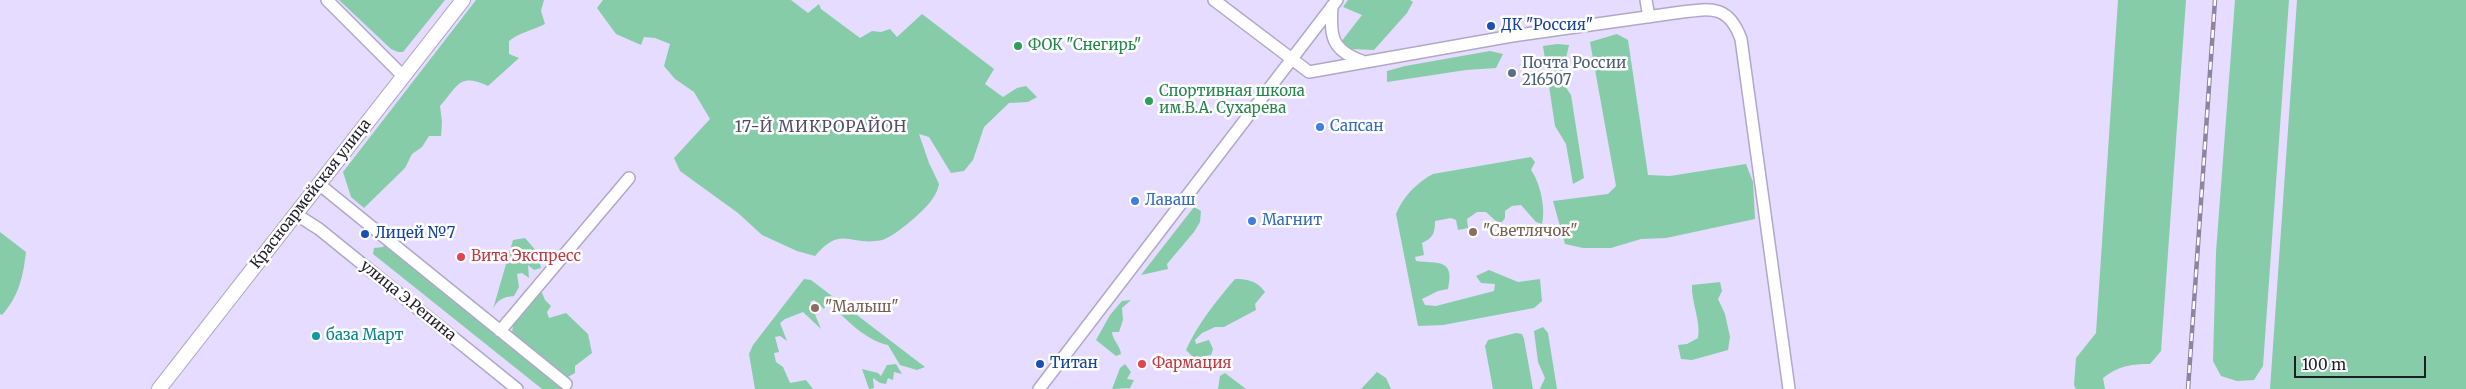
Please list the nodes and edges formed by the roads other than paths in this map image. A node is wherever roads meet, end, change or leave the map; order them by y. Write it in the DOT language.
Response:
graph roads {
  1 [pos="327,0"];
  2 [pos="463,0"];
  3 [pos="1214,0"];
  4 [pos="1646,0"];
  5 [pos="1335,3"];
  6 [pos="1649,17"];
  7 [pos="1291,60"];
  8 [pos="1363,62"];
  9 [pos="403,76"];
  10 [pos="628,178"];
  11 [pos="320,185"];
  12 [pos="297,214"];
  13 [pos="500,331"];
  14 [pos="566,384"];
  15 [pos="159,389"];
  16 [pos="517,389"];
  17 [pos="1039,389"];
  18 [pos="1789,389"];
  1 -- 9 [label="street"];
  2 -- 9 [label="main road, Красноармейская улица"];
  3 -- 7 [label="street"];
  4 -- 6 [label="street"];
  5 -- 7 [label="street"];
  5 -- 8 [label="street"];
  6 -- 8 [label="street"];
  6 -- 18 [label="street"];
  7 -- 8 [label="street"];
  7 -- 17 [label="street"];
  9 -- 11 [label="main road, Красноармейская улица"];
  10 -- 13 [label="street"];
  11 -- 12 [label="main road, Красноармейская улица"];
  11 -- 13 [label="street"];
  12 -- 15 [label="main road, Красноармейская улица"];
  12 -- 16 [label="street, улица Э.Репина"];
  13 -- 14 [label="street"];
}
